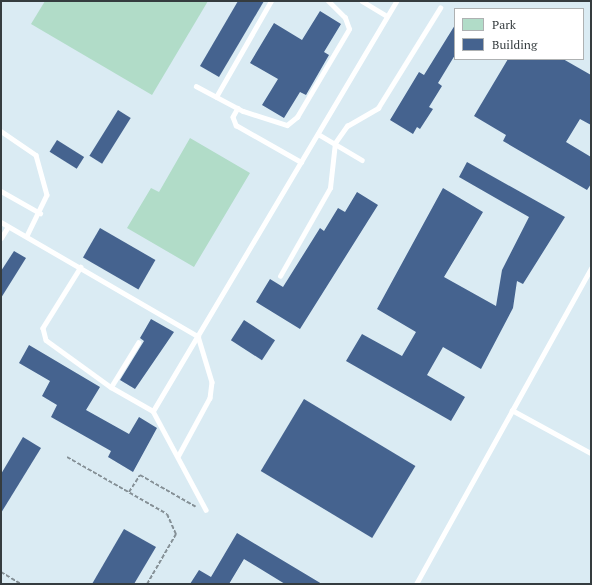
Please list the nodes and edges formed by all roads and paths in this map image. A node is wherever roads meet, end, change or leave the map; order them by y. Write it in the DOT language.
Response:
graph roads {
  1 [pos="271,1"];
  2 [pos="328,1"];
  3 [pos="362,1"];
  4 [pos="396,1"];
  5 [pos="440,8"];
  6 [pos="387,16"];
  7 [pos="196,86"];
  8 [pos="216,97"];
  9 [pos="238,108"];
  10 [pos="1,132"];
  11 [pos="318,134"];
  12 [pos="334,143"];
  13 [pos="362,160"];
  14 [pos="301,162"];
  15 [pos="1,191"];
  16 [pos="40,213"];
  17 [pos="1,222"];
  18 [pos="8,226"];
  19 [pos="27,236"];
  20 [pos="1,238"];
  21 [pos="81,267"];
  22 [pos="591,268"];
  23 [pos="280,276"];
  24 [pos="198,336"];
  25 [pos="138,343"];
  26 [pos="111,387"];
  27 [pos="512,410"];
  28 [pos="153,411"];
  29 [pos="591,452"];
  30 [pos="179,455"];
  31 [pos="67,457"];
  32 [pos="129,492"];
  33 [pos="206,510"];
  34 [pos="1,572"];
  35 [pos="21,584"];
  36 [pos="147,584"];
  37 [pos="416,584"];
  1 -- 8 [label="lane"];
  2 -- 9 [label="lane"];
  3 -- 6 [label="lane"];
  4 -- 6 [label="lane"];
  5 -- 12 [label="lane"];
  6 -- 11 [label="lane"];
  7 -- 8 [label="lane"];
  8 -- 9 [label="lane"];
  9 -- 14 [label="lane"];
  10 -- 16 [label="lane"];
  11 -- 12 [label="lane"];
  11 -- 14 [label="lane"];
  12 -- 13 [label="lane"];
  12 -- 23 [label="lane"];
  14 -- 24 [label="lane"];
  15 -- 16 [label="lane"];
  16 -- 19 [label="lane"];
  17 -- 18 [label="lane"];
  18 -- 19 [label="lane"];
  18 -- 20 [label="lane"];
  19 -- 21 [label="lane"];
  21 -- 24 [label="lane"];
  21 -- 26 [label="lane"];
  22 -- 27 [label="lane"];
  24 -- 28 [label="lane"];
  24 -- 30 [label="lane"];
  25 -- 26 [label="lane"];
  26 -- 28 [label="lane"];
  27 -- 29 [label="lane"];
  27 -- 37 [label="lane"];
  28 -- 30 [label="lane"];
  30 -- 33 [label="lane"];
  31 -- 32 [label="path"];
  32 -- 33 [label="path"];
  32 -- 36 [label="path"];
  34 -- 35 [label="path"];
}
